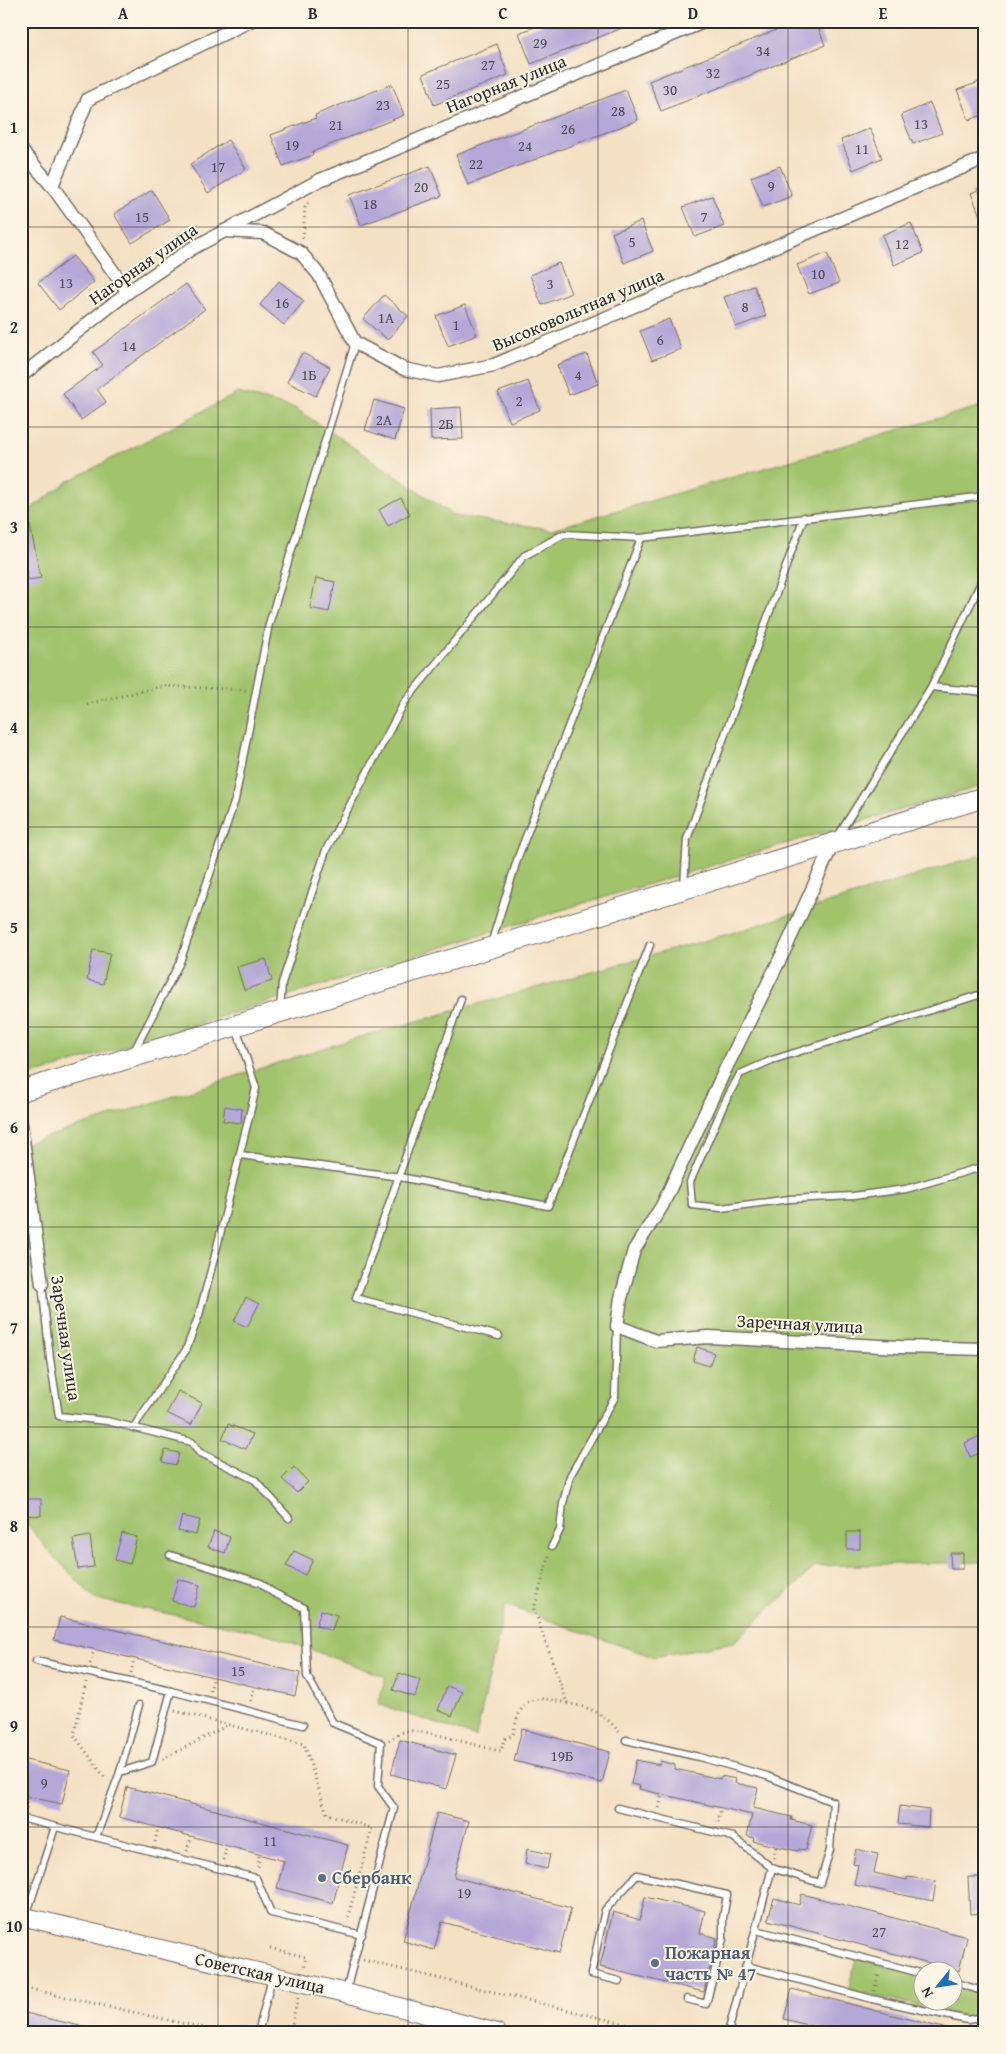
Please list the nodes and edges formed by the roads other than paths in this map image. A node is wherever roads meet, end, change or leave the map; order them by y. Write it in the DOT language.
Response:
graph roads {
  1 [pos="250,21"];
  2 [pos="706,21"];
  3 [pos="21,150"];
  4 [pos="985,158"];
  5 [pos="52,186"];
  6 [pos="224,231"];
  7 [pos="128,292"];
  8 [pos="355,343"];
  9 [pos="21,376"];
  10 [pos="985,496"];
  11 [pos="804,517"];
  12 [pos="641,538"];
  13 [pos="985,574"];
  14 [pos="931,688"];
  15 [pos="985,692"];
  16 [pos="985,797"];
  17 [pos="833,843"];
  18 [pos="684,890"];
  19 [pos="650,945"];
  20 [pos="489,950"];
  21 [pos="985,993"];
  22 [pos="461,1000"];
  23 [pos="280,1011"];
  24 [pos="236,1026"];
  25 [pos="131,1058"];
  26 [pos="21,1091"];
  27 [pos="21,1124"];
  28 [pos="240,1155"];
  29 [pos="985,1166"];
  30 [pos="400,1177"];
  31 [pos="42,1284"];
  32 [pos="617,1326"];
  33 [pos="499,1336"];
  34 [pos="985,1348"];
  35 [pos="133,1428"];
  36 [pos="289,1518"];
  37 [pos="552,1546"];
  38 [pos="170,1555"];
  39 [pos="36,1661"];
  40 [pos="171,1691"];
  41 [pos="139,1705"];
  42 [pos="303,1725"];
  43 [pos="626,1740"];
  44 [pos="120,1772"];
  45 [pos="618,1808"];
  46 [pos="21,1818"];
  47 [pos="55,1826"];
  48 [pos="96,1837"];
  49 [pos="772,1868"];
  50 [pos="23,1917"];
  51 [pos="756,1930"];
  52 [pos="362,1935"];
  53 [pos="748,1966"];
  54 [pos="914,1971"];
  55 [pos="273,1976"];
  56 [pos="619,1982"];
  57 [pos="964,1985"];
  58 [pos="346,1993"];
  59 [pos="687,1999"];
  60 [pos="985,2000"];
  61 [pos="985,2008"];
  62 [pos="258,2033"];
  63 [pos="497,2033"];
  64 [pos="728,2033"];
  1 -- 5 [label="street"];
  2 -- 6 [label="street, Нагорная улица"];
  3 -- 5 [label="street"];
  4 -- 8 [label="street, Высоковольтная улица"];
  5 -- 7 [label="street"];
  6 -- 7 [label="street, Нагорная улица"];
  6 -- 8 [label="street"];
  7 -- 9 [label="street, Нагорная улица"];
  8 -- 25 [label="lane"];
  10 -- 11 [label="lane"];
  11 -- 12 [label="lane"];
  11 -- 18 [label="lane"];
  12 -- 20 [label="lane"];
  12 -- 23 [label="lane"];
  13 -- 14 [label="lane"];
  14 -- 15 [label="lane"];
  14 -- 17 [label="lane"];
  16 -- 17 [label="main road"];
  17 -- 18 [label="main road"];
  17 -- 32 [label="street"];
  18 -- 20 [label="main road"];
  19 -- 30 [label="lane"];
  20 -- 23 [label="main road"];
  21 -- 29 [label="lane"];
  22 -- 30 [label="lane"];
  23 -- 24 [label="main road"];
  24 -- 25 [label="main road"];
  24 -- 28 [label="lane"];
  25 -- 26 [label="main road"];
  27 -- 31 [label="street, Заречная улица"];
  28 -- 30 [label="lane"];
  28 -- 35 [label="lane"];
  30 -- 33 [label="lane"];
  31 -- 35 [label="lane, Заречная улица"];
  32 -- 34 [label="street, Заречная улица"];
  32 -- 37 [label="lane"];
  35 -- 36 [label="lane, Заречная улица"];
  38 -- 52 [label="lane"];
  39 -- 40 [label="lane"];
  40 -- 42 [label="lane"];
  40 -- 44 [label="lane"];
  41 -- 44 [label="lane"];
  43 -- 49 [label="lane"];
  44 -- 48 [label="lane"];
  45 -- 49 [label="lane"];
  46 -- 47 [label="lane"];
  47 -- 48 [label="lane"];
  47 -- 50 [label="lane"];
  48 -- 52 [label="lane"];
  49 -- 51 [label="lane"];
  50 -- 55 [label="main road, Советская улица"];
  51 -- 53 [label="lane"];
  51 -- 54 [label="lane"];
  52 -- 58 [label="lane"];
  53 -- 61 [label="lane"];
  53 -- 64 [label="lane"];
  55 -- 58 [label="main road, Советская улица"];
  55 -- 62 [label="lane"];
  56 -- 59 [label="lane"];
  57 -- 60 [label="lane"];
  58 -- 63 [label="main road, Советская улица"];
}
